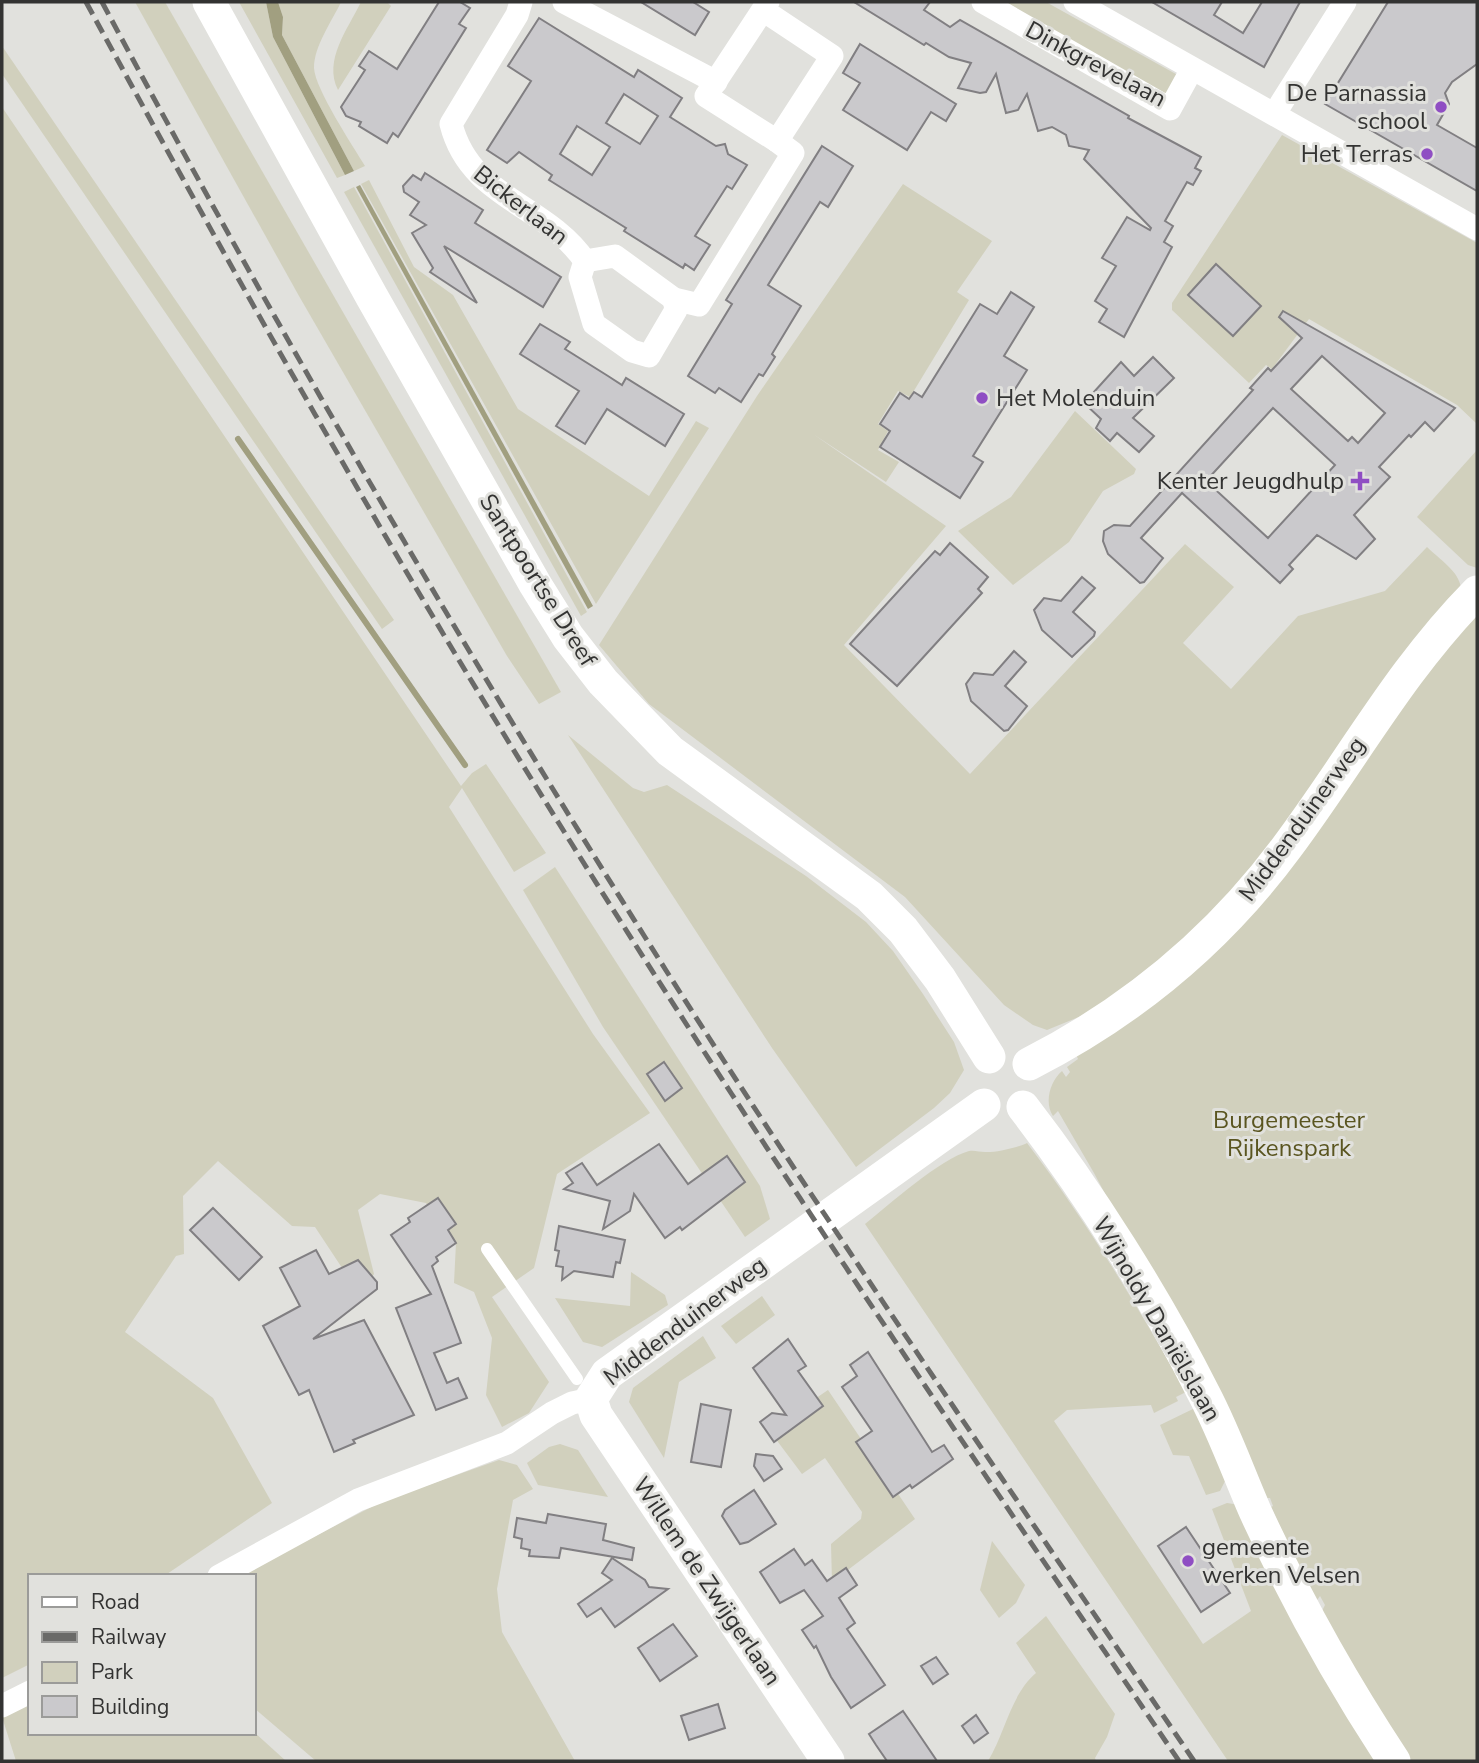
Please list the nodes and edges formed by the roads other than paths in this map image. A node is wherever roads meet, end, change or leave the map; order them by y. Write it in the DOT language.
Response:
graph roads {
  1 [pos="209,2"];
  2 [pos="521,2"];
  3 [pos="564,2"];
  4 [pos="983,2"];
  5 [pos="1075,2"];
  6 [pos="1345,2"];
  7 [pos="766,6"];
  8 [pos="1192,69"];
  9 [pos="716,82"];
  10 [pos="1275,113"];
  11 [pos="777,141"];
  12 [pos="1477,229"];
  13 [pos="584,261"];
  14 [pos="674,299"];
  15 [pos="1477,592"];
  16 [pos="989,1057"];
  17 [pos="1030,1064"];
  18 [pos="984,1105"];
  19 [pos="1023,1108"];
  20 [pos="487,1249"];
  21 [pos="584,1389"];
  22 [pos="223,1574"];
  23 [pos="28,1693"];
  24 [pos="2,1706"];
  25 [pos="828,1761"];
  26 [pos="1394,1761"];
  1 -- 16 [label="street, Santpoortse Dreef"];
  2 -- 13 [label="street, Bickerlaan"];
  3 -- 9 [label="street"];
  4 -- 8 [label="street, Dinkgrevelaan"];
  5 -- 8 [label="street, Dinkgrevelaan"];
  6 -- 10 [label="street"];
  7 -- 9 [label="street"];
  7 -- 11 [label="street"];
  8 -- 10 [label="street, Dinkgrevelaan"];
  9 -- 11 [label="street"];
  10 -- 12 [label="street, Dinkgrevelaan"];
  11 -- 14 [label="street"];
  13 -- 14 [label="street, Bickerlaan"];
  13 -- 14 [label="street, Bickerlaan"];
  15 -- 17 [label="street, Middenduinerweg"];
  16 -- 17 [label="street"];
  16 -- 18 [label="street"];
  17 -- 19 [label="street"];
  18 -- 19 [label="street"];
  18 -- 21 [label="street, Middenduinerweg"];
  19 -- 26 [label="street, Wijnoldy Daniëlslaan"];
  20 -- 21 [label="lane"];
  21 -- 22 [label="street, Middenduinerweg"];
  21 -- 25 [label="street, Willem de Zwijgerlaan"];
  23 -- 24 [label="street"];
}
